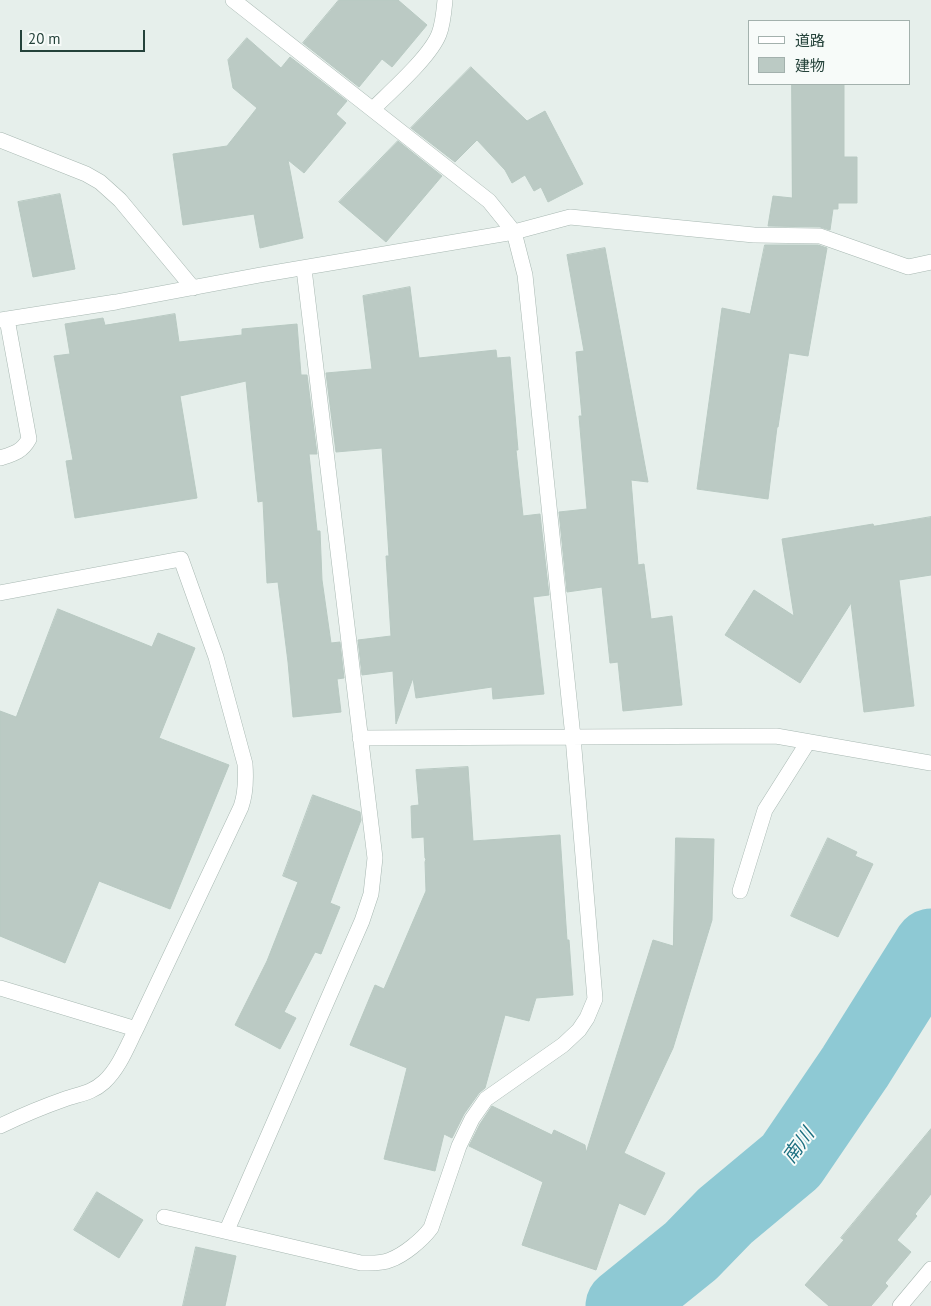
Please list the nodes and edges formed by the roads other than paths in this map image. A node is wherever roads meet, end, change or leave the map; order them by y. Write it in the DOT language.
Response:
graph roads {
  1 [pos="233,0"];
  2 [pos="445,0"];
  3 [pos="373,109"];
  4 [pos="0,140"];
  5 [pos="514,232"];
  6 [pos="931,262"];
  7 [pos="304,269"];
  8 [pos="193,288"];
  9 [pos="4,319"];
  10 [pos="0,458"];
  11 [pos="0,593"];
  12 [pos="573,737"];
  13 [pos="360,738"];
  14 [pos="808,742"];
  15 [pos="931,763"];
  16 [pos="740,891"];
  17 [pos="0,988"];
  18 [pos="136,1029"];
  19 [pos="0,1126"];
  20 [pos="164,1217"];
  21 [pos="227,1230"];
  22 [pos="931,1268"];
  23 [pos="900,1306"];
  1 -- 3 [label="street"];
  2 -- 3 [label="street"];
  3 -- 5 [label="street"];
  4 -- 8 [label="street"];
  5 -- 6 [label="street"];
  5 -- 7 [label="street"];
  5 -- 12 [label="street"];
  7 -- 8 [label="street"];
  7 -- 13 [label="street"];
  8 -- 9 [label="street"];
  9 -- 10 [label="street"];
  11 -- 18 [label="street"];
  12 -- 13 [label="street"];
  12 -- 14 [label="street"];
  12 -- 21 [label="street"];
  13 -- 21 [label="street"];
  14 -- 15 [label="street"];
  14 -- 16 [label="street"];
  17 -- 18 [label="street"];
  18 -- 19 [label="street"];
  20 -- 21 [label="street"];
  22 -- 23 [label="street"];
}
